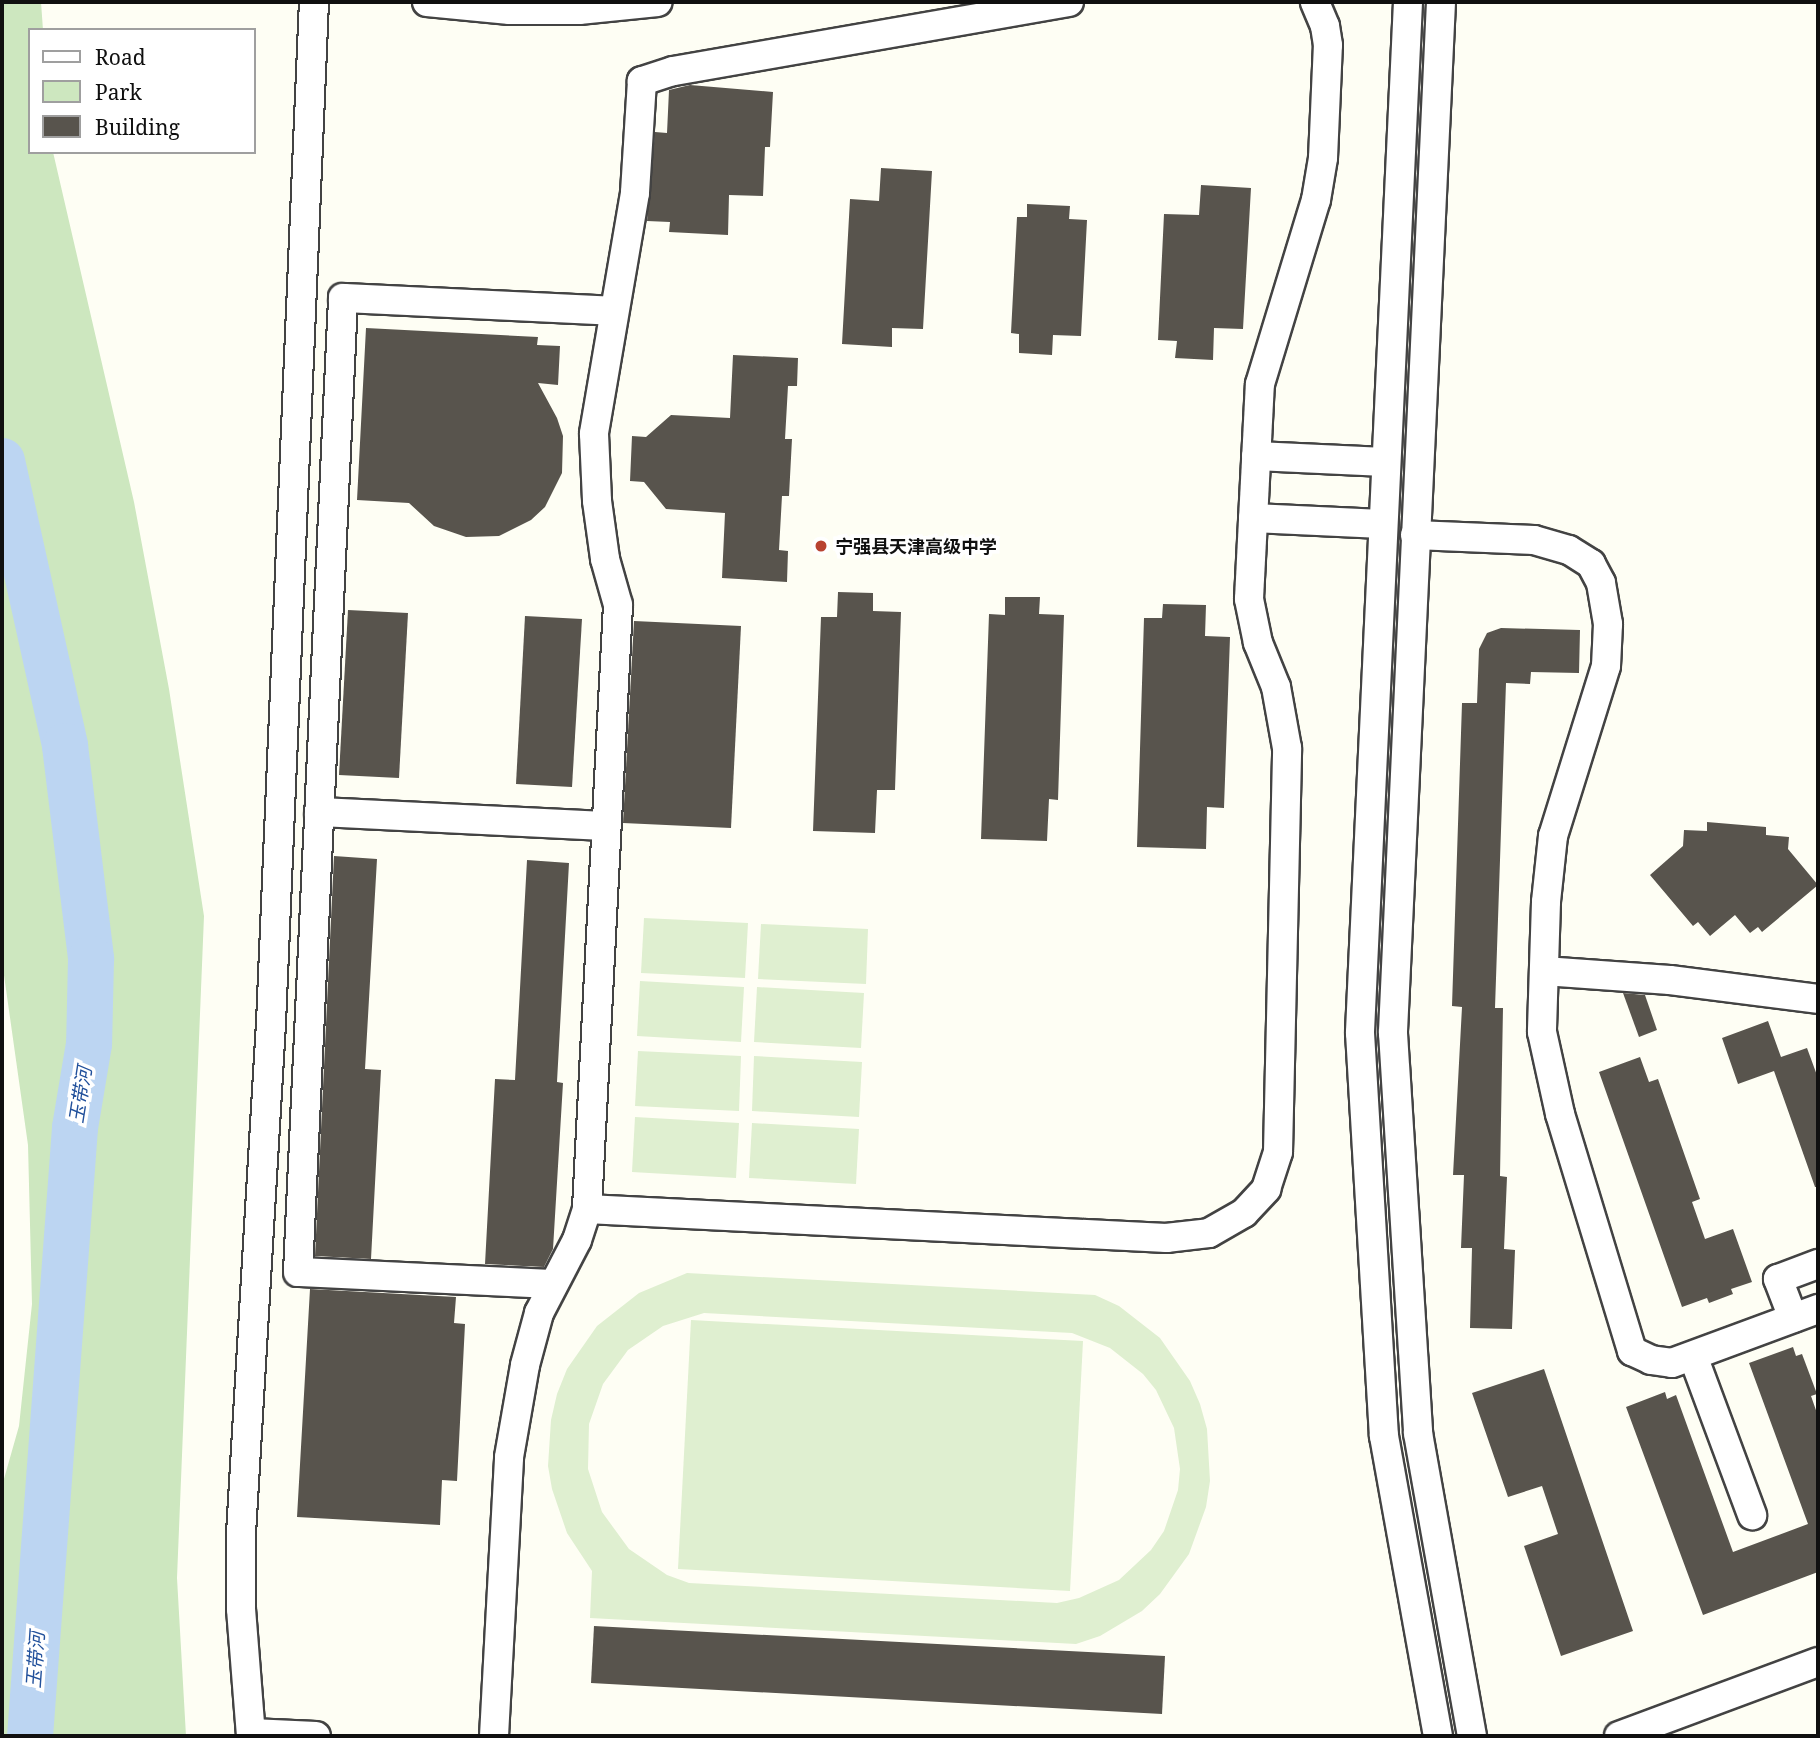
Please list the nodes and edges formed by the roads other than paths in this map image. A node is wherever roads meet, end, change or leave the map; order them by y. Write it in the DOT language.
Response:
graph roads {
  1 [pos="314,2"];
  2 [pos="427,2"];
  3 [pos="658,2"];
  4 [pos="1069,2"];
  5 [pos="1315,2"];
  6 [pos="1408,2"];
  7 [pos="1441,2"];
  8 [pos="614,311"];
  9 [pos="1256,456"];
  10 [pos="1385,462"];
  11 [pos="1253,518"];
  12 [pos="1382,524"];
  13 [pos="1415,535"];
  14 [pos="319,812"];
  15 [pos="606,826"];
  16 [pos="1544,971"];
  17 [pos="1818,999"];
  18 [pos="587,1209"];
  19 [pos="1818,1264"];
  20 [pos="553,1284"];
  21 [pos="1806,1313"];
  22 [pos="1693,1356"];
  23 [pos="1752,1515"];
  24 [pos="1818,1662"];
  25 [pos="251,1735"];
  26 [pos="316,1736"];
  27 [pos="494,1736"];
  28 [pos="1438,1736"];
  29 [pos="1472,1736"];
  30 [pos="1619,1736"];
  1 -- 25 [label="street"];
  2 -- 3 [label="street"];
  4 -- 8 [label="street"];
  5 -- 9 [label="street"];
  6 -- 10 [label="street"];
  7 -- 13 [label="street"];
  8 -- 14 [label="street"];
  8 -- 15 [label="street"];
  9 -- 10 [label="street"];
  9 -- 11 [label="street"];
  10 -- 12 [label="street"];
  11 -- 12 [label="street"];
  11 -- 18 [label="street"];
  12 -- 28 [label="street"];
  13 -- 16 [label="street"];
  13 -- 29 [label="street"];
  14 -- 15 [label="street"];
  14 -- 20 [label="street"];
  15 -- 18 [label="street"];
  16 -- 17 [label="street"];
  16 -- 22 [label="street"];
  18 -- 20 [label="street"];
  19 -- 21 [label="street"];
  20 -- 27 [label="street"];
  21 -- 22 [label="street"];
  22 -- 23 [label="street"];
  24 -- 30 [label="street"];
  25 -- 26 [label="street"];
}
